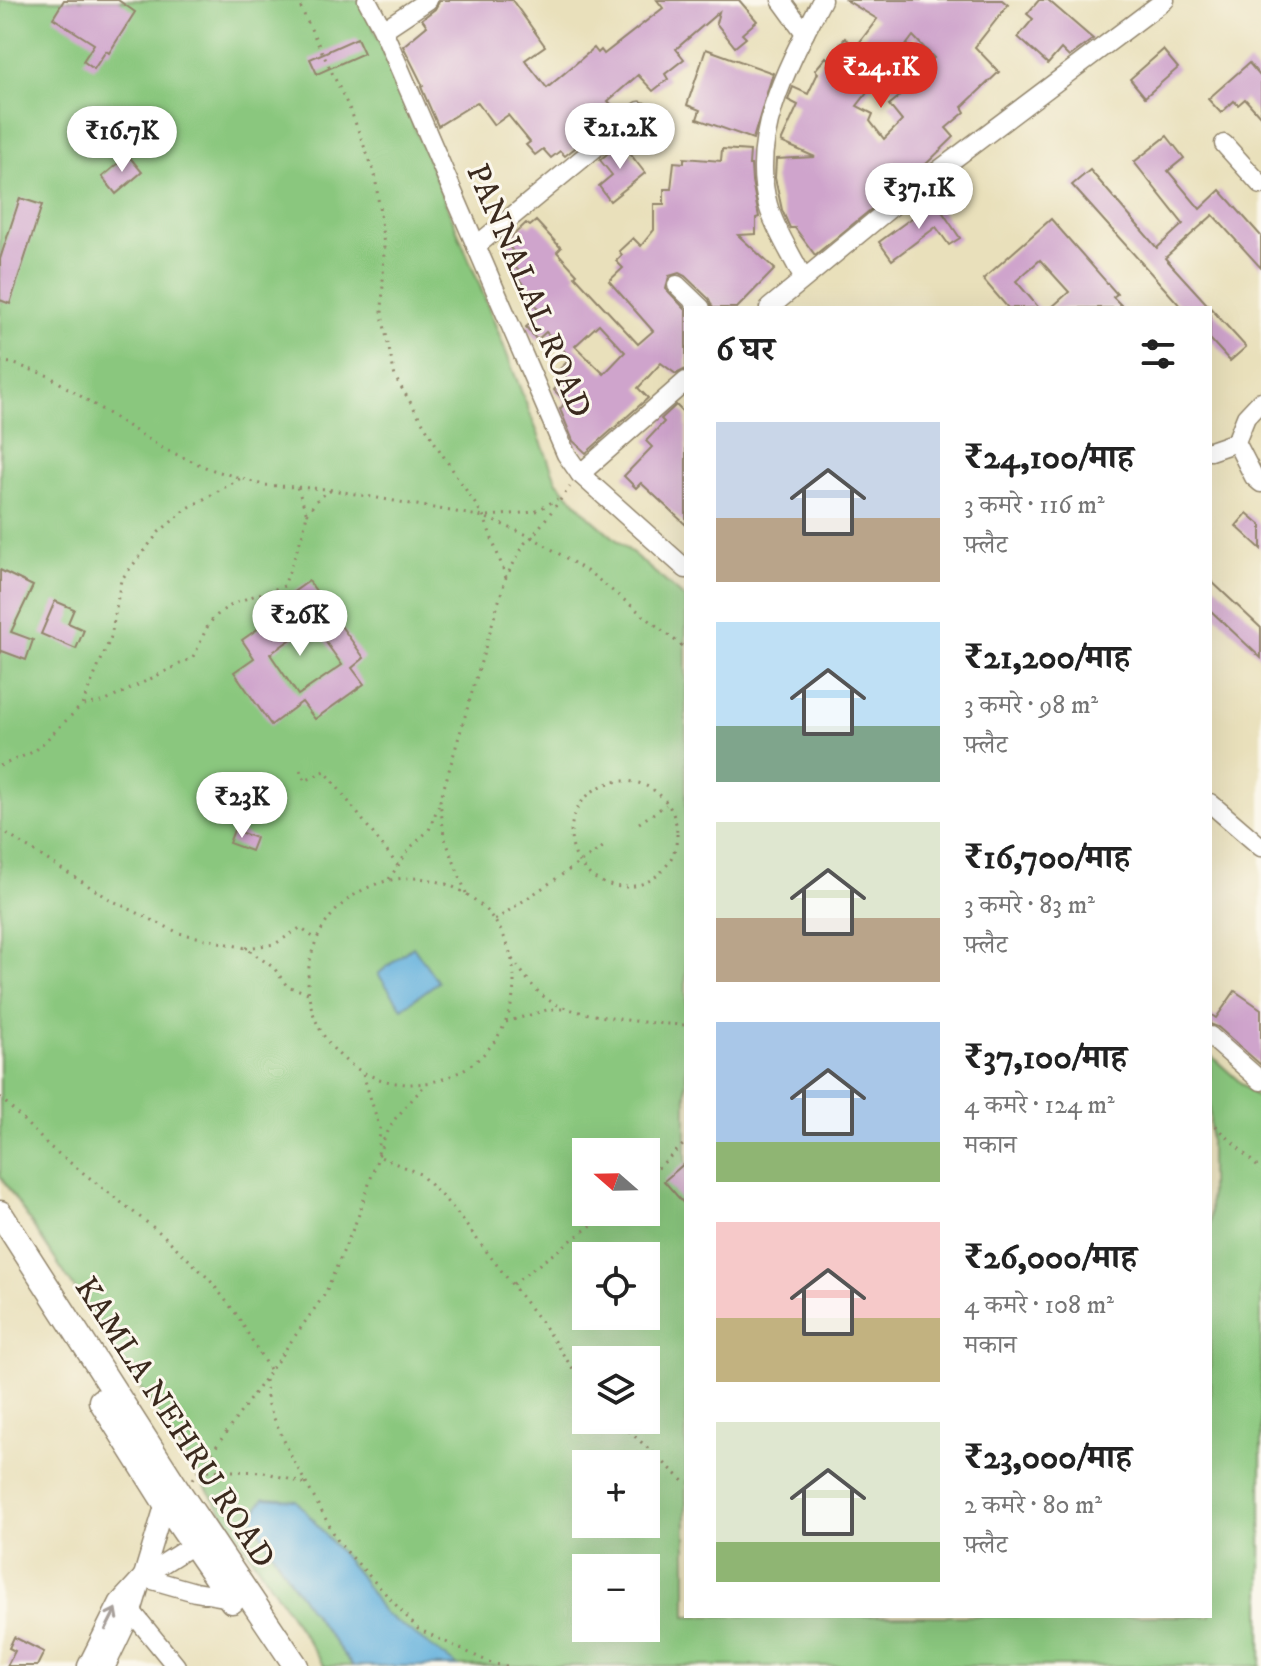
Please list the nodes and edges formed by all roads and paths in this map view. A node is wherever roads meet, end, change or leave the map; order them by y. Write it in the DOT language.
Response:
graph roads {
  1 [pos="297,0"];
  2 [pos="367,0"];
  3 [pos="428,0"];
  4 [pos="781,0"];
  5 [pos="822,0"];
  6 [pos="1165,0"];
  7 [pos="383,30"];
  8 [pos="805,33"];
  9 [pos="640,111"];
  10 [pos="1224,144"];
  11 [pos="1261,185"];
  12 [pos="476,246"];
  13 [pos="803,278"];
  14 [pos="677,285"];
  15 [pos="699,306"];
  16 [pos="771,306"];
  17 [pos="0,362"];
  18 [pos="684,383"];
  19 [pos="1261,401"];
  20 [pos="1236,442"];
  21 [pos="1212,450"];
  22 [pos="580,474"];
  23 [pos="241,478"];
  24 [pos="1261,483"];
  25 [pos="297,487"];
  26 [pos="332,490"];
  27 [pos="561,497"];
  28 [pos="307,514"];
  29 [pos="484,517"];
  30 [pos="532,537"];
  31 [pos="684,567"];
  32 [pos="506,577"];
  33 [pos="684,647"];
  34 [pos="82,705"];
  35 [pos="0,766"];
  36 [pos="300,770"];
  37 [pos="440,801"];
  38 [pos="667,804"];
  39 [pos="1212,805"];
  40 [pos="639,823"];
  41 [pos="0,830"];
  42 [pos="603,847"];
  43 [pos="1261,847"];
  44 [pos="579,863"];
  45 [pos="398,866"];
  46 [pos="389,879"];
  47 [pos="466,893"];
  48 [pos="495,920"];
  49 [pos="316,939"];
  50 [pos="246,948"];
  51 [pos="512,959"];
  52 [pos="308,993"];
  53 [pos="568,1009"];
  54 [pos="506,1022"];
  55 [pos="684,1025"];
  56 [pos="1212,1038"];
  57 [pos="363,1074"];
  58 [pos="1261,1081"];
  59 [pos="426,1084"];
  60 [pos="0,1097"];
  61 [pos="1212,1122"];
  62 [pos="684,1144"];
  63 [pos="378,1156"];
  64 [pos="660,1166"];
  65 [pos="1261,1170"];
  66 [pos="0,1213"];
  67 [pos="590,1226"];
  68 [pos="0,1242"];
  69 [pos="512,1284"];
  70 [pos="572,1368"];
  71 [pos="271,1372"];
  72 [pos="265,1380"];
  73 [pos="632,1434"];
  74 [pos="200,1470"];
  75 [pos="684,1481"];
  76 [pos="306,1484"];
  77 [pos="173,1499"];
  78 [pos="201,1540"];
  79 [pos="142,1577"];
  80 [pos="230,1598"];
  81 [pos="132,1612"];
  82 [pos="87,1666"];
  83 [pos="106,1666"];
  84 [pos="176,1666"];
  85 [pos="277,1666"];
  86 [pos="296,1666"];
  87 [pos="507,1666"];
  1 -- 29 [label="path"];
  2 -- 7 [label="street, PANNALAL ROAD"];
  3 -- 7 [label="street"];
  4 -- 8 [label="street"];
  5 -- 8 [label="street"];
  6 -- 13 [label="street"];
  7 -- 12 [label="street, PANNALAL ROAD"];
  8 -- 13 [label="street"];
  9 -- 12 [label="street"];
  10 -- 11 [label="street"];
  12 -- 22 [label="street, PANNALAL ROAD"];
  13 -- 16 [label="street"];
  14 -- 15 [label="street"];
  17 -- 23 [label="path"];
  18 -- 22 [label="street"];
  19 -- 20 [label="street"];
  20 -- 21 [label="street"];
  20 -- 24 [label="street"];
  22 -- 27 [label="path"];
  22 -- 31 [label="street, PANNALAL ROAD"];
  23 -- 25 [label="path"];
  23 -- 34 [label="path"];
  25 -- 26 [label="path"];
  25 -- 28 [label="path"];
  26 -- 28 [label="path"];
  26 -- 29 [label="path"];
  27 -- 29 [label="path"];
  27 -- 30 [label="path"];
  28 -- 34 [label="path"];
  29 -- 30 [label="path"];
  29 -- 32 [label="path"];
  30 -- 32 [label="path"];
  30 -- 33 [label="path"];
  32 -- 37 [label="path"];
  34 -- 35 [label="path"];
  36 -- 45 [label="path"];
  37 -- 45 [label="path"];
  37 -- 47 [label="path"];
  38 -- 40 [label="path"];
  38 -- 44 [label="path"];
  38 -- 44 [label="path"];
  39 -- 43 [label="street"];
  41 -- 50 [label="path"];
  42 -- 44 [label="path"];
  44 -- 48 [label="path"];
  45 -- 46 [label="path"];
  46 -- 47 [label="path"];
  46 -- 49 [label="path"];
  47 -- 48 [label="path"];
  48 -- 51 [label="path"];
  49 -- 50 [label="path"];
  49 -- 52 [label="path"];
  50 -- 52 [label="path"];
  51 -- 53 [label="path"];
  51 -- 54 [label="path"];
  52 -- 57 [label="path"];
  53 -- 54 [label="path"];
  53 -- 55 [label="path"];
  54 -- 59 [label="path"];
  56 -- 58 [label="street"];
  57 -- 59 [label="path"];
  57 -- 63 [label="path"];
  59 -- 63 [label="path"];
  60 -- 71 [label="path"];
  61 -- 65 [label="path"];
  62 -- 64 [label="path"];
  63 -- 69 [label="path"];
  63 -- 71 [label="path"];
  66 -- 77 [label="main road, KAMLA NEHRU ROAD"];
  67 -- 69 [label="path"];
  68 -- 77 [label="main road, KAMLA NEHRU ROAD"];
  69 -- 70 [label="path"];
  71 -- 72 [label="path"];
  72 -- 74 [label="path"];
  72 -- 76 [label="path"];
  73 -- 75 [label="path"];
  74 -- 76 [label="path"];
  74 -- 77 [label="path"];
  76 -- 87 [label="path"];
  77 -- 78 [label="main road, KAMLA NEHRU ROAD"];
  77 -- 79 [label="street"];
  78 -- 79 [label="street"];
  78 -- 80 [label="main road, KAMLA NEHRU ROAD"];
  78 -- 86 [label="main road, KAMLA NEHRU ROAD"];
  79 -- 80 [label="street"];
  79 -- 81 [label="street"];
  82 -- 79 [label="street, one-way"];
  80 -- 85 [label="main road, KAMLA NEHRU ROAD"];
  81 -- 83 [label="street"];
  81 -- 84 [label="street"];
}
